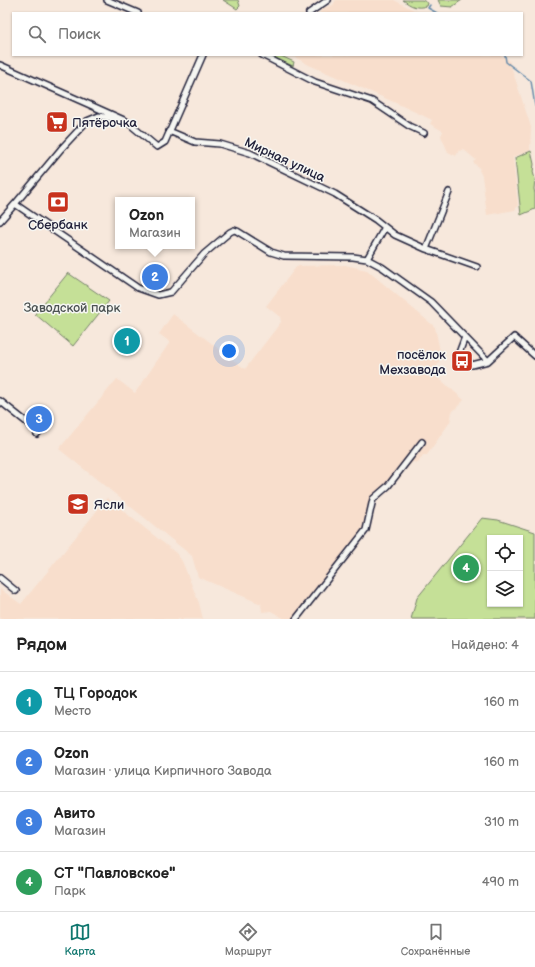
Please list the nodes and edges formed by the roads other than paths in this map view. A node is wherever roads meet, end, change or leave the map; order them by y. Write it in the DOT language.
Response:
graph roads {
  1 [pos="107,0"];
  2 [pos="328,0"];
  3 [pos="136,12"];
  4 [pos="310,12"];
  5 [pos="203,56"];
  6 [pos="264,56"];
  7 [pos="0,65"];
  8 [pos="122,120"];
  9 [pos="169,131"];
  10 [pos="424,133"];
  11 [pos="449,192"];
  12 [pos="15,204"];
  13 [pos="0,221"];
  14 [pos="385,227"];
  15 [pos="426,248"];
  16 [pos="367,260"];
  17 [pos="477,267"];
  18 [pos="464,337"];
  19 [pos="535,356"];
  20 [pos="488,361"];
  21 [pos="0,400"];
  22 [pos="37,434"];
  23 [pos="422,442"];
  24 [pos="0,578"];
  25 [pos="16,590"];
  26 [pos="296,619"];
  1 -- 3 [label="street"];
  2 -- 4 [label="street"];
  5 -- 9 [label="street"];
  6 -- 10 [label="street"];
  7 -- 8 [label="street"];
  8 -- 9 [label="street"];
  8 -- 12 [label="street"];
  9 -- 14 [label="street, Мирная улица"];
  11 -- 15 [label="street"];
  12 -- 13 [label="street"];
  12 -- 16 [label="street"];
  14 -- 15 [label="street, Мирная улица"];
  14 -- 16 [label="street"];
  15 -- 17 [label="street, Мирная улица"];
  16 -- 18 [label="street"];
  18 -- 20 [label="street"];
  18 -- 20 [label="street"];
  19 -- 20 [label="street"];
  21 -- 22 [label="street"];
  23 -- 26 [label="street"];
  24 -- 25 [label="street"];
}
